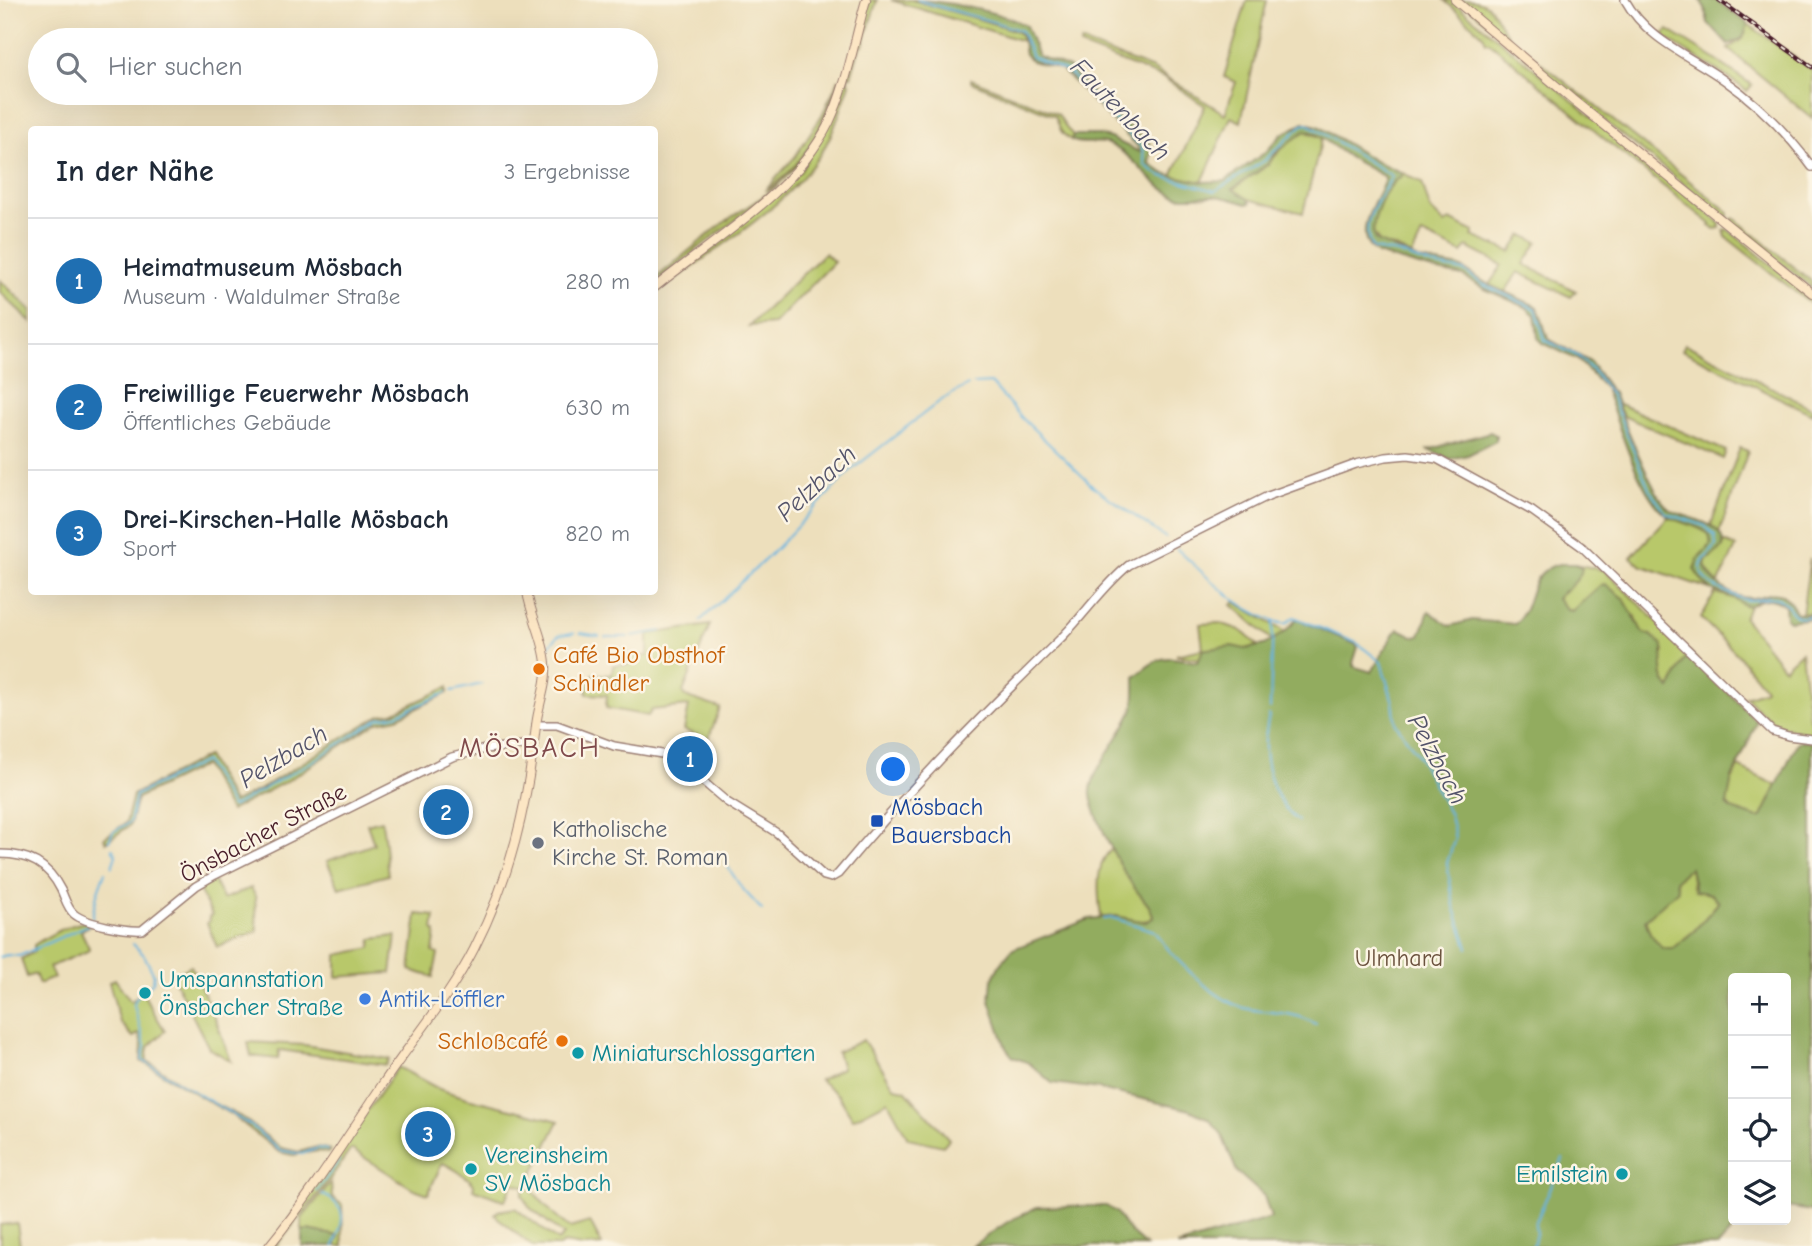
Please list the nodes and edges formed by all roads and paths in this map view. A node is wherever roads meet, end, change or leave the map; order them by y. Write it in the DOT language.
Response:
graph roads {
  1 [pos="866,0"];
  2 [pos="1455,0"];
  3 [pos="1625,0"];
  4 [pos="1812,167"];
  5 [pos="658,285"];
  6 [pos="1812,293"];
  7 [pos="528,595"];
  8 [pos="536,725"];
  9 [pos="1812,739"];
  10 [pos="534,744"];
  11 [pos="0,854"];
  12 [pos="269,1246"];
  1 -- 5 [label="main road"];
  2 -- 6 [label="main road"];
  3 -- 4 [label="street"];
  7 -- 8 [label="main road"];
  8 -- 9 [label="street"];
  8 -- 10 [label="main road"];
  10 -- 11 [label="street, Önsbacher Straße"];
  10 -- 12 [label="main road"];
}
